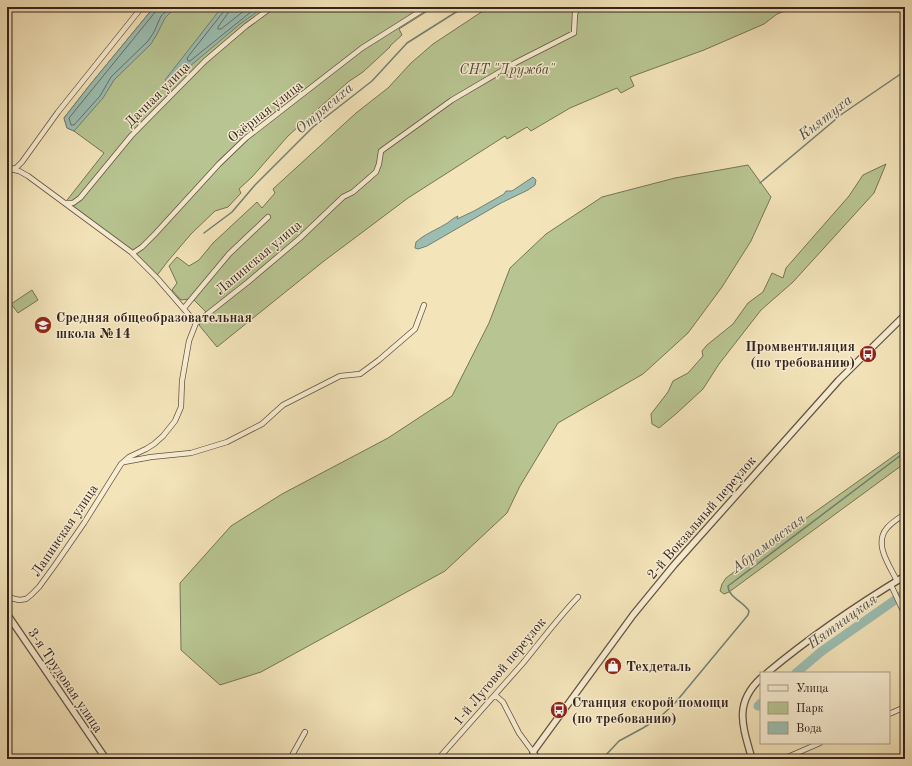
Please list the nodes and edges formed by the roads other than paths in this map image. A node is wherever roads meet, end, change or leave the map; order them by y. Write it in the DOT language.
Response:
graph roads {
  1 [pos="142,7"];
  2 [pos="272,7"];
  3 [pos="427,7"];
  4 [pos="580,7"];
  5 [pos="8,169"];
  6 [pos="66,203"];
  7 [pos="268,217"];
  8 [pos="133,253"];
  9 [pos="424,305"];
  10 [pos="184,308"];
  11 [pos="905,315"];
  12 [pos="196,323"];
  13 [pos="121,464"];
  14 [pos="905,514"];
  15 [pos="905,576"];
  16 [pos="897,581"];
  17 [pos="891,585"];
  18 [pos="7,597"];
  19 [pos="578,597"];
  20 [pos="7,614"];
  21 [pos="905,615"];
  22 [pos="767,672"];
  23 [pos="760,679"];
  24 [pos="495,695"];
  25 [pos="905,707"];
  26 [pos="890,714"];
  27 [pos="305,732"];
  28 [pos="818,744"];
  29 [pos="533,752"];
  30 [pos="106,759"];
  31 [pos="290,759"];
  32 [pos="438,759"];
  33 [pos="537,759"];
  34 [pos="752,759"];
  35 [pos="782,759"];
  1 -- 5 [label="street"];
  2 -- 6 [label="street, Дачная улица"];
  3 -- 8 [label="street, Озёрная улица"];
  4 -- 12 [label="street, Лапинская улица"];
  5 -- 6 [label="street"];
  6 -- 8 [label="street"];
  7 -- 10 [label="street, Лапинская улица"];
  8 -- 10 [label="street"];
  9 -- 13 [label="street"];
  10 -- 12 [label="street"];
  11 -- 29 [label="street, 2-й Вокзальный переулок"];
  12 -- 13 [label="street, Лапинская улица"];
  13 -- 18 [label="street, Лапинская улица"];
  14 -- 16 [label="street"];
  15 -- 16 [label="street"];
  16 -- 17 [label="street"];
  17 -- 21 [label="street"];
  17 -- 22 [label="street"];
  19 -- 24 [label="street, 1-й Луговой переулок"];
  20 -- 30 [label="street, 3-я Трудовая улица"];
  23 -- 34 [label="street"];
  24 -- 29 [label="street"];
  24 -- 32 [label="street, 1-й Луговой переулок"];
  25 -- 26 [label="street"];
  27 -- 31 [label="street"];
  28 -- 35 [label="street"];
  29 -- 33 [label="street"];
}
